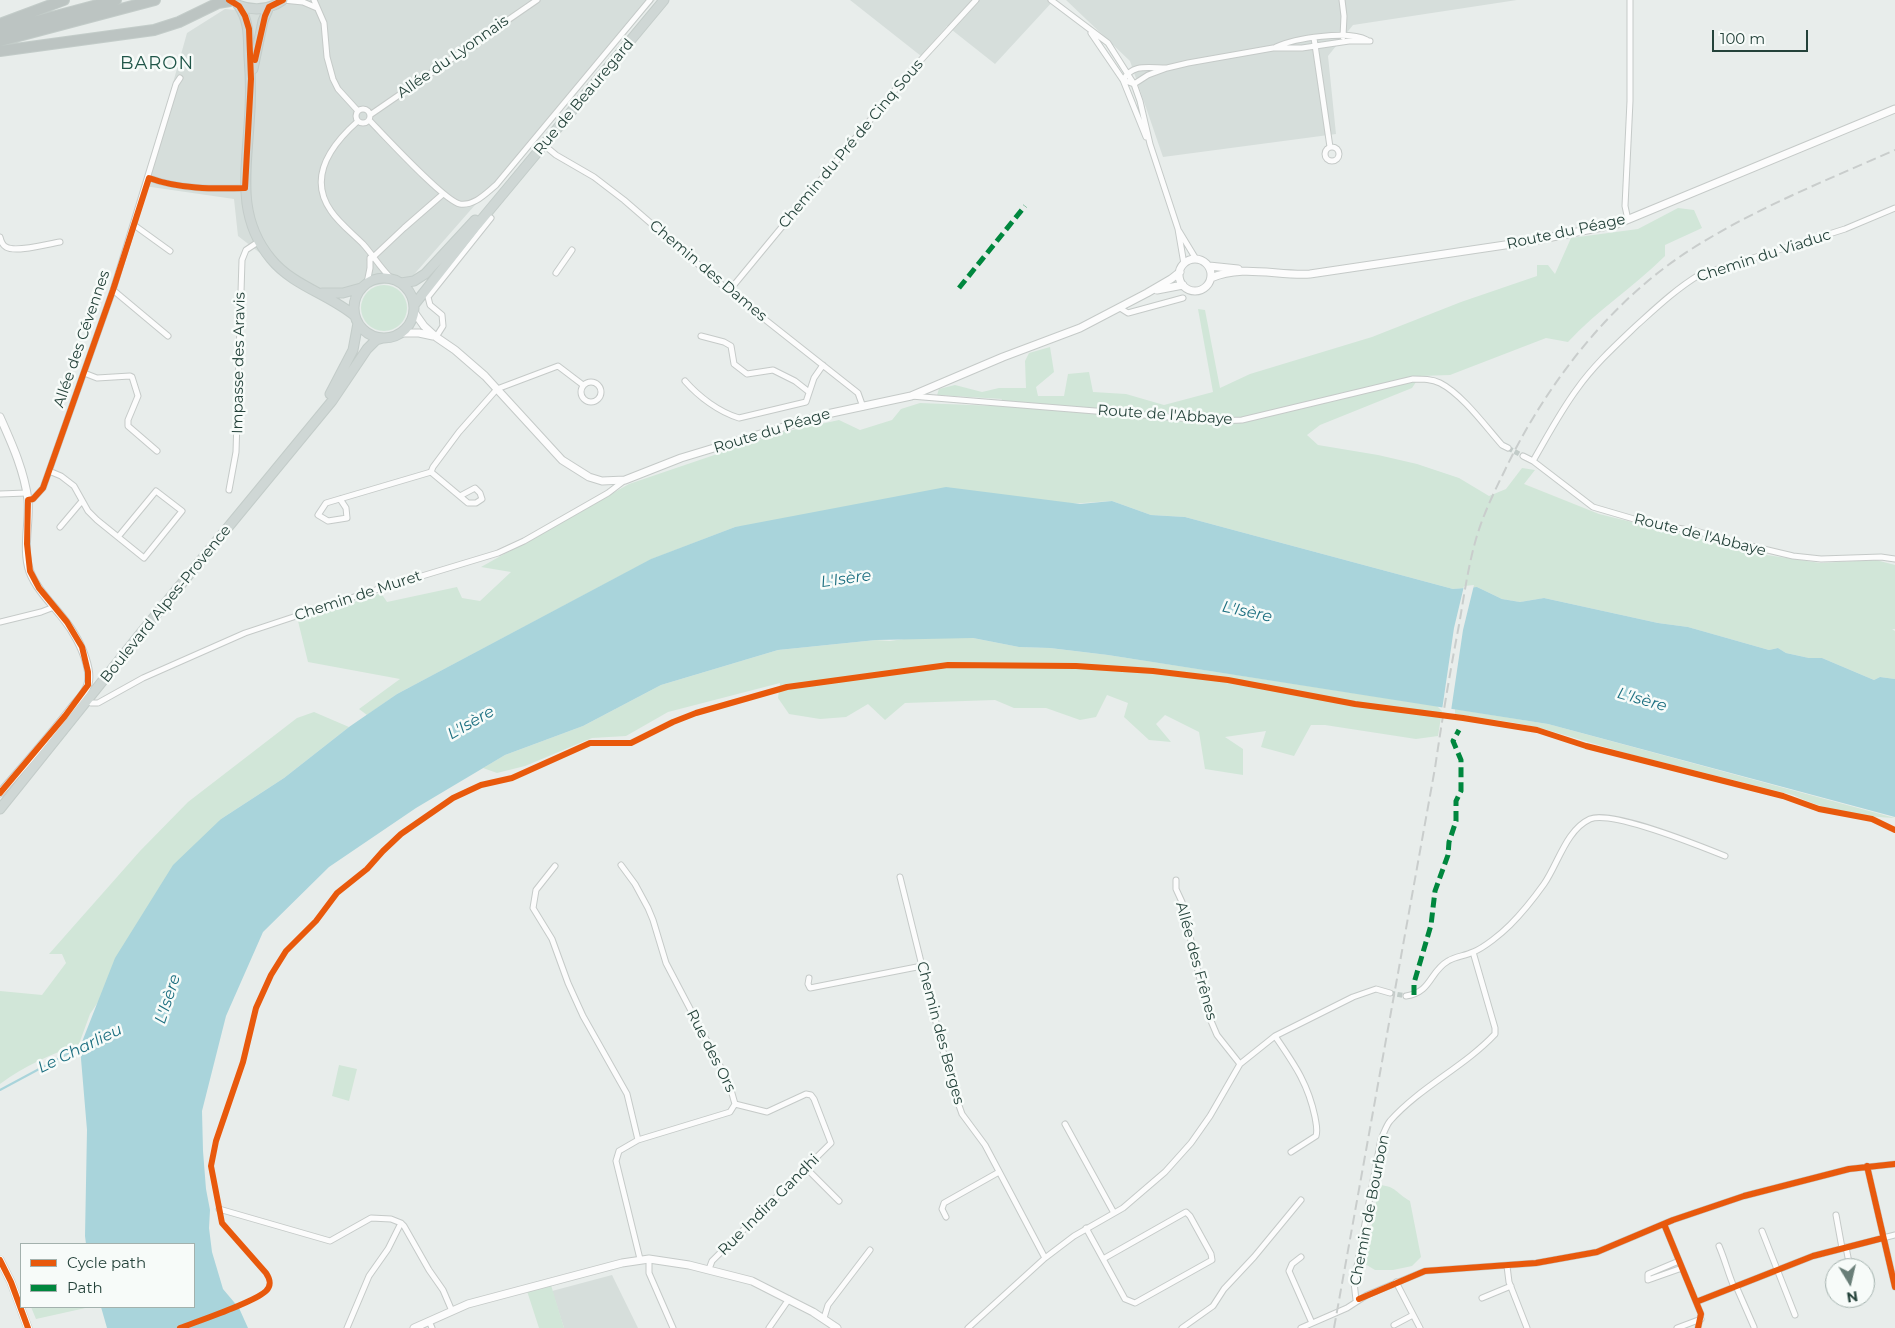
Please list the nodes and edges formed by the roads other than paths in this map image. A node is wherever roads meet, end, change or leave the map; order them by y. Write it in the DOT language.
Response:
graph roads {
  1 [pos="64,0"];
  2 [pos="116,0"];
  3 [pos="155,0"];
  4 [pos="282,0"];
  5 [pos="314,0"];
  6 [pos="536,0"];
  7 [pos="650,0"];
  8 [pos="664,0"];
  9 [pos="976,0"];
  10 [pos="1342,0"];
  11 [pos="1630,0"];
  12 [pos="1053,1"];
  13 [pos="233,2"];
  14 [pos="269,7"];
  15 [pos="318,9"];
  16 [pos="0,24"];
  17 [pos="1088,28"];
  18 [pos="0,30"];
  19 [pos="1343,35"];
  20 [pos="1314,38"];
  21 [pos="0,41"];
  22 [pos="1342,42"];
  23 [pos="1316,46"];
  24 [pos="1273,48"];
  25 [pos="0,52"];
  26 [pos="1167,68"];
  27 [pos="1127,72"];
  28 [pos="180,78"];
  29 [pos="251,79"];
  30 [pos="1123,80"];
  31 [pos="1134,84"];
  32 [pos="1895,109"];
  33 [pos="358,111"];
  34 [pos="369,117"];
  35 [pos="358,121"];
  36 [pos="1150,144"];
  37 [pos="544,146"];
  38 [pos="1330,147"];
  39 [pos="148,178"];
  40 [pos="246,188"];
  41 [pos="504,192"];
  42 [pos="443,194"];
  43 [pos="1895,208"];
  44 [pos="491,218"];
  45 [pos="1628,220"];
  46 [pos="134,225"];
  47 [pos="1178,229"];
  48 [pos="0,237"];
  49 [pos="60,242"];
  50 [pos="258,242"];
  51 [pos="572,250"];
  52 [pos="170,251"];
  53 [pos="372,258"];
  54 [pos="1196,258"];
  55 [pos="1184,264"];
  56 [pos="1209,266"];
  57 [pos="1248,271"];
  58 [pos="1180,272"];
  59 [pos="556,273"];
  60 [pos="1211,278"];
  61 [pos="397,281"];
  62 [pos="1183,285"];
  63 [pos="364,286"];
  64 [pos="113,290"];
  65 [pos="729,291"];
  66 [pos="320,293"];
  67 [pos="1147,293"];
  68 [pos="1184,298"];
  69 [pos="414,308"];
  70 [pos="1120,308"];
  71 [pos="357,319"];
  72 [pos="400,333"];
  73 [pos="168,336"];
  74 [pos="701,336"];
  75 [pos="436,337"];
  76 [pos="383,338"];
  77 [pos="823,364"];
  78 [pos="84,373"];
  79 [pos="685,382"];
  80 [pos="583,386"];
  81 [pos="497,389"];
  82 [pos="809,392"];
  83 [pos="910,396"];
  84 [pos="863,406"];
  85 [pos="0,417"];
  86 [pos="314,422"];
  87 [pos="1508,448"];
  88 [pos="157,451"];
  89 [pos="1523,456"];
  90 [pos="1534,461"];
  91 [pos="49,471"];
  92 [pos="431,472"];
  93 [pos="625,480"];
  94 [pos="229,490"];
  95 [pos="0,494"];
  96 [pos="27,496"];
  97 [pos="460,496"];
  98 [pos="340,499"];
  99 [pos="82,501"];
  100 [pos="60,528"];
  101 [pos="118,536"];
  102 [pos="1895,559"];
  103 [pos="54,606"];
  104 [pos="0,622"];
  105 [pos="87,700"];
  106 [pos="0,794"];
  107 [pos="0,810"];
  108 [pos="1725,856"];
  109 [pos="621,865"];
  110 [pos="555,866"];
  111 [pos="900,877"];
  112 [pos="1176,880"];
  113 [pos="1474,952"];
  114 [pos="922,966"];
  115 [pos="809,978"];
  116 [pos="1390,993"];
  117 [pos="1406,996"];
  118 [pos="1275,1036"];
  119 [pos="1240,1064"];
  120 [pos="736,1104"];
  121 [pos="1065,1124"];
  122 [pos="638,1140"];
  123 [pos="1291,1152"];
  124 [pos="1895,1164"];
  125 [pos="1867,1166"];
  126 [pos="806,1168"];
  127 [pos="999,1172"];
  128 [pos="1301,1200"];
  129 [pos="839,1201"];
  130 [pos="219,1209"];
  131 [pos="1114,1213"];
  132 [pos="1836,1215"];
  133 [pos="946,1217"];
  134 [pos="401,1223"];
  135 [pos="1664,1224"];
  136 [pos="1086,1228"];
  137 [pos="1762,1231"];
  138 [pos="1895,1235"];
  139 [pos="1883,1238"];
  140 [pos="1719,1246"];
  141 [pos="1844,1248"];
  142 [pos="870,1250"];
  143 [pos="1301,1257"];
  144 [pos="1045,1258"];
  145 [pos="1847,1258"];
  146 [pos="640,1259"];
  147 [pos="649,1259"];
  148 [pos="1103,1259"];
  149 [pos="0,1261"];
  150 [pos="1680,1261"];
  151 [pos="1507,1266"];
  152 [pos="1682,1268"];
  153 [pos="709,1269"];
  154 [pos="1778,1270"];
  155 [pos="1396,1282"];
  156 [pos="1511,1286"];
  157 [pos="1735,1286"];
  158 [pos="1895,1287"];
  159 [pos="1482,1298"];
  160 [pos="789,1299"];
  161 [pos="1356,1300"];
  162 [pos="1696,1302"];
  163 [pos="20,1306"];
  164 [pos="21,1308"];
  165 [pos="452,1311"];
  166 [pos="1413,1315"];
  167 [pos="1795,1316"];
  168 [pos="824,1318"];
  169 [pos="1701,1319"];
  170 [pos="430,1324"];
  171 [pos="1311,1325"];
  172 [pos="1394,1325"];
  173 [pos="1754,1326"];
  174 [pos="28,1328"];
  175 [pos="347,1328"];
  176 [pos="414,1328"];
  177 [pos="673,1328"];
  178 [pos="769,1328"];
  179 [pos="837,1328"];
  180 [pos="968,1328"];
  181 [pos="1182,1328"];
  182 [pos="1301,1328"];
  183 [pos="1420,1328"];
  184 [pos="1527,1328"];
  185 [pos="1677,1328"];
  186 [pos="1698,1328"];
  1 -- 16 [label="highway"];
  2 -- 18 [label="highway"];
  3 -- 21 [label="highway"];
  4 -- 14 [label="main road"];
  4 -- 15 [label="street"];
  5 -- 15 [label="street"];
  6 -- 34 [label="street, Allée du Lyonnais"];
  7 -- 42 [label="street"];
  8 -- 37 [label="main road, Rue de Beauregard"];
  9 -- 65 [label="street, Chemin du Pré de Cinq Sous"];
  10 -- 19 [label="street"];
  11 -- 45 [label="street"];
  12 -- 17 [label="street"];
  13 -- 14 [label="main road"];
  13 -- 25 [label="highway"];
  13 -- 29 [label="main road"];
  14 -- 29 [label="main road"];
  15 -- 33 [label="street"];
  17 -- 27 [label="street"];
  17 -- 30 [label="street"];
  19 -- 20 [label="street"];
  19 -- 22 [label="street"];
  19 -- 22 [label="street"];
  20 -- 23 [label="street"];
  20 -- 24 [label="street"];
  22 -- 23 [label="street"];
  23 -- 24 [label="street"];
  23 -- 38 [label="street"];
  24 -- 26 [label="street"];
  26 -- 27 [label="street"];
  26 -- 31 [label="street"];
  27 -- 30 [label="street"];
  27 -- 31 [label="street"];
  28 -- 39 [label="street, Allée des Cévennes"];
  29 -- 40 [label="main road"];
  30 -- 31 [label="street"];
  30 -- 36 [label="street"];
  31 -- 36 [label="street"];
  32 -- 45 [label="street, Route du Péage"];
  33 -- 34 [label="street"];
  33 -- 35 [label="street"];
  34 -- 35 [label="street"];
  34 -- 42 [label="street"];
  35 -- 53 [label="street"];
  36 -- 47 [label="street"];
  37 -- 41 [label="main road, Rue de Beauregard"];
  37 -- 65 [label="street, Chemin des Dames"];
  39 -- 40 [label="street"];
  39 -- 46 [label="street, Allée des Cévennes"];
  40 -- 50 [label="main road"];
  41 -- 61 [label="main road, Rue de Beauregard"];
  41 -- 69 [label="main road, Rue de Beauregard"];
  42 -- 53 [label="street"];
  43 -- 90 [label="street, Chemin du Viaduc"];
  44 -- 75 [label="street"];
  45 -- 57 [label="street, Route du Péage"];
  46 -- 52 [label="street"];
  46 -- 64 [label="street, Allée des Cévennes"];
  47 -- 54 [label="street"];
  47 -- 55 [label="street"];
  48 -- 49 [label="street"];
  50 -- 66 [label="main road"];
  50 -- 94 [label="street, Impasse des Aravis"];
  51 -- 59 [label="street"];
  53 -- 61 [label="street"];
  53 -- 63 [label="street"];
  54 -- 55 [label="street"];
  54 -- 56 [label="street"];
  55 -- 58 [label="street"];
  56 -- 57 [label="street, Route du Péage"];
  56 -- 60 [label="street"];
  57 -- 60 [label="street, Route du Péage"];
  58 -- 62 [label="street"];
  58 -- 67 [label="street, Route du Péage"];
  60 -- 62 [label="street"];
  61 -- 63 [label="main road"];
  61 -- 69 [label="main road"];
  62 -- 67 [label="street, Route du Péage"];
  63 -- 66 [label="main road"];
  63 -- 71 [label="main road"];
  64 -- 73 [label="street"];
  64 -- 78 [label="street, Allée des Cévennes"];
  65 -- 77 [label="street, Chemin des Dames"];
  66 -- 71 [label="main road"];
  67 -- 70 [label="street, Route du Péage"];
  68 -- 70 [label="street"];
  69 -- 72 [label="main road"];
  69 -- 75 [label="street, Route du Péage"];
  70 -- 83 [label="street, Route du Péage"];
  71 -- 76 [label="main road"];
  71 -- 86 [label="main road, Boulevard Alpes-Provence"];
  72 -- 75 [label="street, Route du Péage"];
  72 -- 76 [label="main road"];
  74 -- 82 [label="street"];
  75 -- 81 [label="street, Route du Péage"];
  76 -- 86 [label="main road, Boulevard Alpes-Provence"];
  77 -- 82 [label="street"];
  77 -- 84 [label="street, Chemin des Dames"];
  78 -- 88 [label="street"];
  78 -- 91 [label="street, Allée des Cévennes"];
  79 -- 82 [label="street"];
  80 -- 81 [label="street"];
  81 -- 92 [label="street"];
  81 -- 93 [label="street, Route du Péage"];
  83 -- 84 [label="street, Route du Péage"];
  83 -- 87 [label="street, Route de l'Abbaye"];
  84 -- 93 [label="street, Route du Péage"];
  85 -- 96 [label="street"];
  86 -- 105 [label="main road, Boulevard Alpes-Provence"];
  89 -- 90 [label="street, Route de l'Abbaye"];
  90 -- 102 [label="street, Route de l'Abbaye"];
  91 -- 96 [label="street, Allée des Cévennes"];
  91 -- 99 [label="street"];
  92 -- 97 [label="street"];
  92 -- 98 [label="street"];
  93 -- 105 [label="street, Chemin de Muret"];
  95 -- 96 [label="street"];
  96 -- 103 [label="street"];
  98 -- 98 [label="street"];
  99 -- 100 [label="street"];
  99 -- 101 [label="street"];
  101 -- 101 [label="street"];
  103 -- 104 [label="street"];
  103 -- 106 [label="street"];
  105 -- 107 [label="main road, Boulevard Alpes-Provence"];
  108 -- 113 [label="street"];
  109 -- 120 [label="street, Rue des Ors"];
  110 -- 122 [label="street"];
  111 -- 114 [label="street, Chemin des Berges"];
  112 -- 119 [label="street, Allée des Frênes"];
  113 -- 117 [label="street"];
  113 -- 161 [label="street, Chemin de Bourbon"];
  114 -- 115 [label="street"];
  114 -- 127 [label="street, Chemin des Berges"];
  116 -- 118 [label="street"];
  118 -- 119 [label="street"];
  118 -- 123 [label="street"];
  119 -- 131 [label="street"];
  120 -- 122 [label="street, Rue des Ors"];
  120 -- 126 [label="street, Rue Indira Gandhi"];
  121 -- 131 [label="street"];
  122 -- 146 [label="street, Rue des Ors"];
  124 -- 125 [label="street"];
  125 -- 135 [label="street"];
  125 -- 139 [label="street"];
  126 -- 129 [label="street"];
  126 -- 153 [label="street, Rue Indira Gandhi"];
  127 -- 133 [label="street"];
  127 -- 144 [label="street, Chemin des Berges"];
  128 -- 181 [label="street"];
  130 -- 134 [label="street"];
  131 -- 136 [label="street"];
  132 -- 141 [label="street"];
  134 -- 165 [label="street"];
  134 -- 175 [label="street"];
  135 -- 150 [label="street"];
  135 -- 151 [label="street"];
  136 -- 144 [label="street"];
  136 -- 148 [label="street"];
  137 -- 154 [label="street"];
  138 -- 139 [label="street"];
  139 -- 141 [label="street"];
  139 -- 158 [label="street"];
  140 -- 157 [label="street"];
  141 -- 145 [label="street"];
  141 -- 154 [label="street"];
  142 -- 168 [label="street"];
  143 -- 171 [label="street"];
  144 -- 180 [label="street"];
  146 -- 147 [label="street"];
  146 -- 165 [label="street"];
  147 -- 153 [label="street"];
  147 -- 177 [label="street"];
  148 -- 148 [label="street"];
  149 -- 163 [label="main road"];
  150 -- 152 [label="street"];
  150 -- 152 [label="street"];
  151 -- 155 [label="street"];
  151 -- 156 [label="street"];
  152 -- 162 [label="street"];
  153 -- 160 [label="street"];
  154 -- 157 [label="street"];
  154 -- 167 [label="street"];
  155 -- 161 [label="street"];
  155 -- 166 [label="street"];
  156 -- 159 [label="street"];
  156 -- 184 [label="street"];
  157 -- 162 [label="street"];
  157 -- 173 [label="street"];
  160 -- 168 [label="street"];
  160 -- 178 [label="street"];
  161 -- 171 [label="street"];
  162 -- 169 [label="street"];
  164 -- 174 [label="main road"];
  165 -- 170 [label="street"];
  166 -- 172 [label="street"];
  166 -- 183 [label="street"];
  168 -- 179 [label="street"];
  169 -- 185 [label="street"];
  169 -- 186 [label="street"];
  170 -- 176 [label="street"];
  171 -- 182 [label="street"];
}
